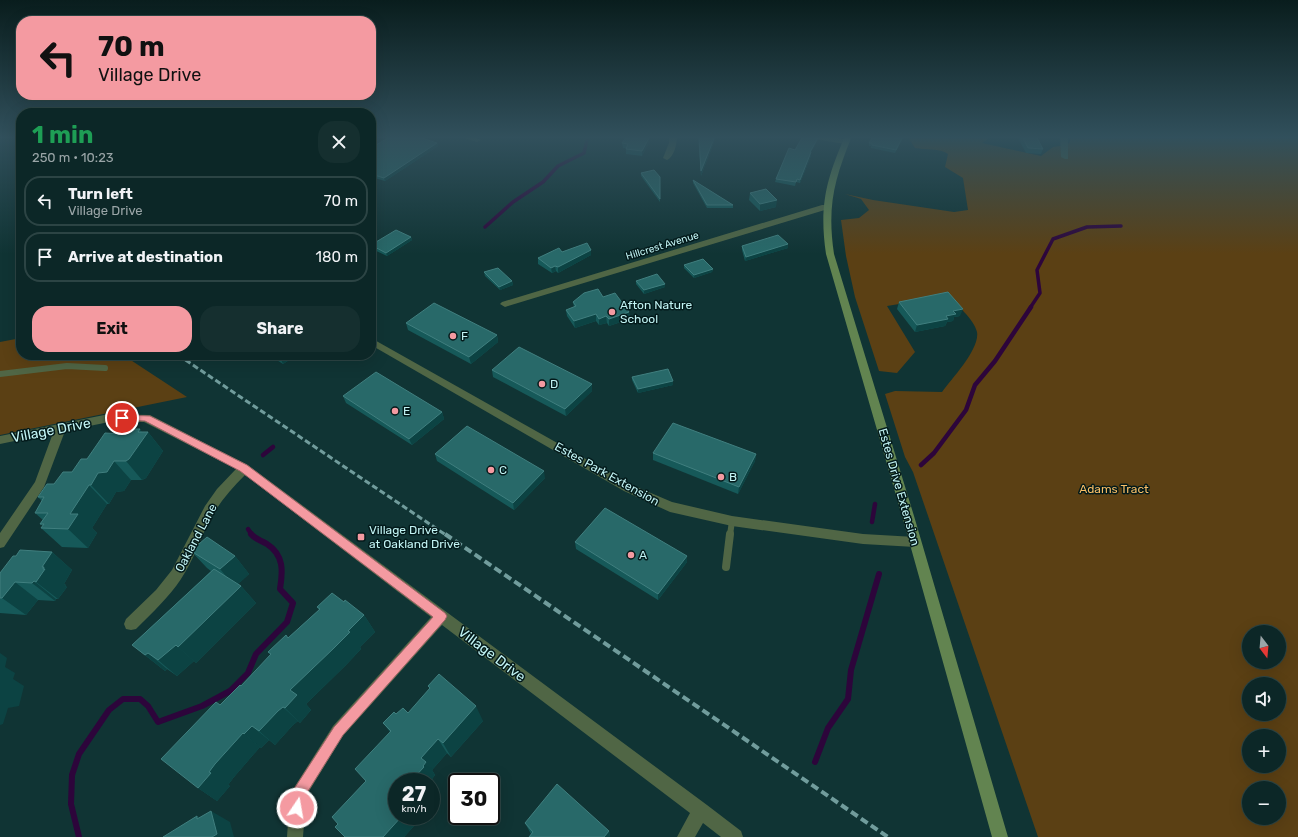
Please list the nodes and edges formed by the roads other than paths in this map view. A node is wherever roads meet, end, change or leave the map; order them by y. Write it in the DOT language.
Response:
graph roads {
  1 [pos="833,175"];
  2 [pos="825,207"];
  3 [pos="505,304"];
  4 [pos="376,345"];
  5 [pos="105,368"];
  6 [pos="0,374"];
  7 [pos="61,428"];
  8 [pos="0,440"];
  9 [pos="244,468"];
  10 [pos="732,521"];
  11 [pos="915,542"];
  12 [pos="0,543"];
  13 [pos="726,566"];
  14 [pos="441,616"];
  15 [pos="131,624"];
  16 [pos="701,811"];
  17 [pos="295,837"];
  18 [pos="685,837"];
  19 [pos="735,837"];
  20 [pos="1000,837"];
  1 -- 2 [label="main road, Estes Drive Extension"];
  2 -- 3 [label="street, Hillcrest Avenue"];
  2 -- 11 [label="main road, Estes Drive Extension"];
  4 -- 10 [label="street, Estes Park Extension"];
  5 -- 6 [label="lane"];
  7 -- 8 [label="street, Village Drive"];
  7 -- 9 [label="street, Village Drive"];
  7 -- 12 [label="street"];
  9 -- 14 [label="street, Village Drive"];
  9 -- 15 [label="street, Oakland Lane"];
  10 -- 11 [label="street, Estes Park Extension"];
  10 -- 13 [label="lane"];
  11 -- 20 [label="main road, Estes Drive Extension"];
  14 -- 16 [label="street, Village Drive"];
  14 -- 17 [label="street"];
  16 -- 18 [label="street"];
  16 -- 19 [label="street, Village Drive"];
}
